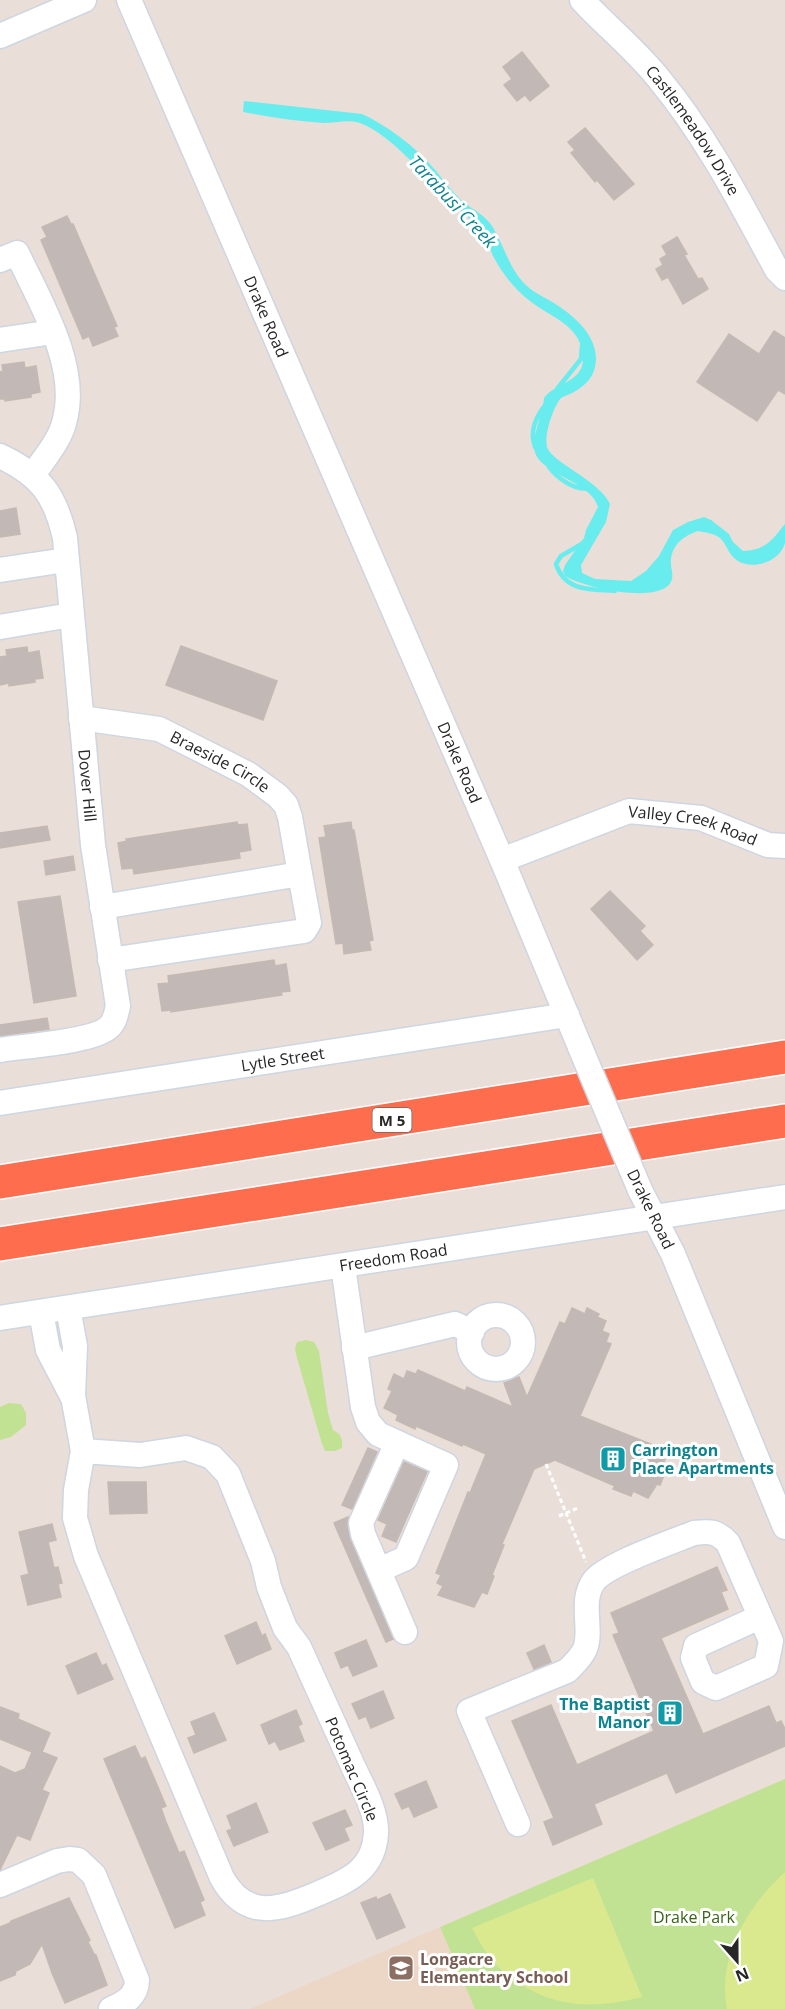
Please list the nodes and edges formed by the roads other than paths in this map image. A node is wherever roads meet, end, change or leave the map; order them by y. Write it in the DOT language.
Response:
graph roads {
  1 [pos="84,0"];
  2 [pos="129,0"];
  3 [pos="582,0"];
  4 [pos="0,36"];
  5 [pos="0,260"];
  6 [pos="785,278"];
  7 [pos="53,332"];
  8 [pos="0,340"];
  9 [pos="0,456"];
  10 [pos="33,475"];
  11 [pos="66,560"];
  12 [pos="0,570"];
  13 [pos="71,615"];
  14 [pos="0,627"];
  15 [pos="81,718"];
  16 [pos="785,846"];
  17 [pos="502,860"];
  18 [pos="300,874"];
  19 [pos="102,908"];
  20 [pos="110,960"];
  21 [pos="567,1015"];
  22 [pos="0,1050"];
  23 [pos="785,1057"];
  24 [pos="0,1103"];
  25 [pos="785,1121"];
  26 [pos="0,1182"];
  27 [pos="785,1197"];
  28 [pos="654,1218"];
  29 [pos="0,1244"];
  30 [pos="342,1266"];
  31 [pos="68,1308"];
  32 [pos="41,1312"];
  33 [pos="0,1318"];
  34 [pos="472,1332"];
  35 [pos="354,1348"];
  36 [pos="73,1396"];
  37 [pos="397,1443"];
  38 [pos="83,1451"];
  39 [pos="785,1527"];
  40 [pos="379,1570"];
  41 [pos="760,1617"];
  42 [pos="405,1632"];
  43 [pos="518,1824"];
  44 [pos="0,1885"];
  45 [pos="111,2009"];
  1 -- 4 [label="street"];
  2 -- 17 [label="street, Drake Road"];
  3 -- 6 [label="street, Castlemeadow Drive"];
  5 -- 7 [label="street"];
  7 -- 8 [label="street"];
  7 -- 10 [label="street"];
  9 -- 10 [label="street, Dover Hill"];
  10 -- 11 [label="street, Dover Hill"];
  11 -- 12 [label="street"];
  11 -- 13 [label="street, Dover Hill"];
  13 -- 14 [label="street"];
  13 -- 15 [label="street, Dover Hill"];
  15 -- 18 [label="street, Braeside Circle"];
  15 -- 19 [label="street, Dover Hill"];
  16 -- 17 [label="street, Valley Creek Road"];
  17 -- 21 [label="street, Drake Road"];
  18 -- 19 [label="street"];
  18 -- 20 [label="street, Braeside Circle"];
  19 -- 20 [label="street, Dover Hill"];
  20 -- 22 [label="street, Dover Hill"];
  21 -- 24 [label="street, Lytle Street"];
  21 -- 28 [label="street, Drake Road, bridge"];
  23 -- 26 [label="highway, M 5"];
  25 -- 29 [label="highway"];
  27 -- 28 [label="street, Freedom Road"];
  28 -- 30 [label="street, Freedom Road"];
  28 -- 39 [label="street, Drake Road"];
  30 -- 31 [label="street, Freedom Road"];
  30 -- 35 [label="street"];
  31 -- 32 [label="street, Freedom Road"];
  31 -- 36 [label="street, Potomac Circle"];
  32 -- 33 [label="street, Freedom Road"];
  32 -- 36 [label="street, Potomac Circle"];
  34 -- 35 [label="street"];
  35 -- 37 [label="street"];
  36 -- 38 [label="street, Potomac Circle"];
  37 -- 40 [label="street"];
  37 -- 40 [label="street"];
  38 -- 38 [label="street, Potomac Circle"];
  40 -- 42 [label="street"];
  41 -- 43 [label="street"];
  44 -- 45 [label="street"];
}
